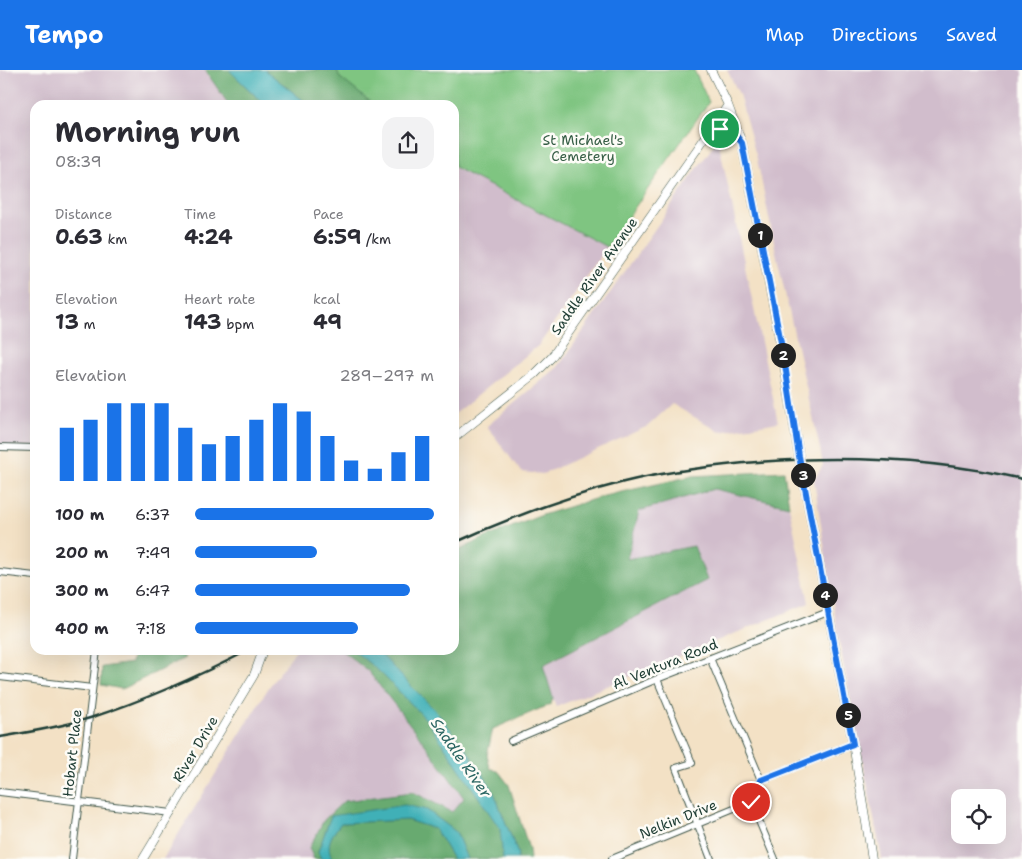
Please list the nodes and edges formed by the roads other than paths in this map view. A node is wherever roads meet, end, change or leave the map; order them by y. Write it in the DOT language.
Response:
graph roads {
  1 [pos="711,70"];
  2 [pos="728,104"];
  3 [pos="709,132"];
  4 [pos="742,143"];
  5 [pos="459,434"];
  6 [pos="0,448"];
  7 [pos="30,448"];
  8 [pos="0,572"];
  9 [pos="30,575"];
  10 [pos="828,612"];
  11 [pos="96,655"];
  12 [pos="261,655"];
  13 [pos="710,658"];
  14 [pos="0,677"];
  15 [pos="657,680"];
  16 [pos="92,688"];
  17 [pos="511,741"];
  18 [pos="853,744"];
  19 [pos="761,780"];
  20 [pos="0,792"];
  21 [pos="79,802"];
  22 [pos="751,802"];
  23 [pos="171,813"];
  24 [pos="697,824"];
  25 [pos="72,859"];
  26 [pos="143,859"];
  27 [pos="612,859"];
  28 [pos="711,859"];
  29 [pos="775,859"];
  30 [pos="872,859"];
  1 -- 2 [label="street"];
  2 -- 3 [label="street, Saddle River Avenue"];
  2 -- 4 [label="street"];
  3 -- 4 [label="street"];
  3 -- 5 [label="street, Saddle River Avenue"];
  4 -- 10 [label="street"];
  6 -- 7 [label="street"];
  8 -- 9 [label="street"];
  10 -- 13 [label="street, Al Ventura Road"];
  10 -- 18 [label="street"];
  11 -- 16 [label="street, Hobart Place"];
  12 -- 23 [label="street, River Drive"];
  13 -- 15 [label="street, Al Ventura Road"];
  13 -- 19 [label="street"];
  14 -- 16 [label="street"];
  15 -- 17 [label="street, Al Ventura Road"];
  15 -- 24 [label="street"];
  16 -- 21 [label="street, Hobart Place"];
  18 -- 19 [label="street"];
  18 -- 30 [label="street"];
  19 -- 22 [label="street"];
  20 -- 21 [label="street"];
  21 -- 23 [label="street"];
  21 -- 25 [label="street, Hobart Place"];
  22 -- 24 [label="street, Nelkin Drive"];
  22 -- 29 [label="street"];
  23 -- 26 [label="street, River Drive"];
  24 -- 27 [label="street, Nelkin Drive"];
  24 -- 28 [label="street"];
}
